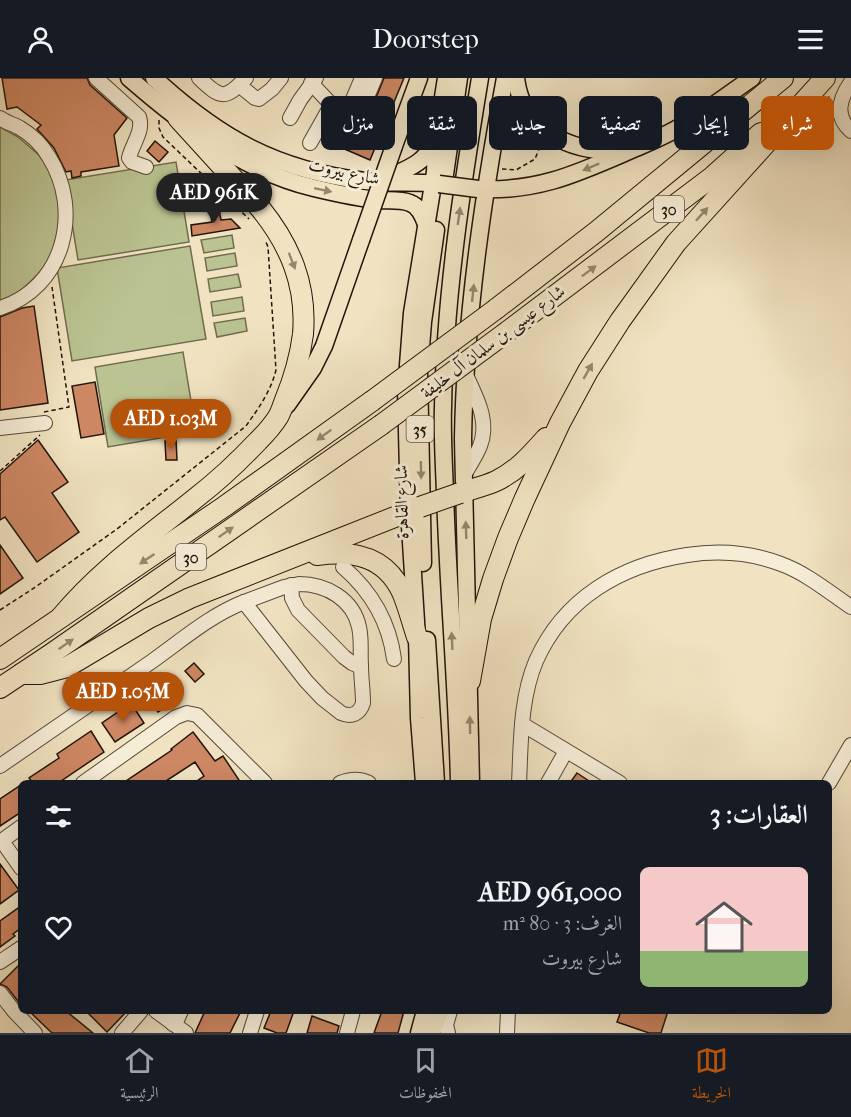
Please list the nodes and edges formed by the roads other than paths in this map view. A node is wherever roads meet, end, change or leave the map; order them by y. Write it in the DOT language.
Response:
graph roads {
  1 [pos="96,78"];
  2 [pos="129,78"];
  3 [pos="154,78"];
  4 [pos="199,78"];
  5 [pos="281,78"];
  6 [pos="362,78"];
  7 [pos="375,78"];
  8 [pos="446,78"];
  9 [pos="459,78"];
  10 [pos="480,78"];
  11 [pos="495,78"];
  12 [pos="505,78"];
  13 [pos="516,78"];
  14 [pos="752,78"];
  15 [pos="783,78"];
  16 [pos="824,78"];
  17 [pos="418,79"];
  18 [pos="314,81"];
  19 [pos="243,82"];
  20 [pos="851,82"];
  21 [pos="323,96"];
  22 [pos="355,96"];
  23 [pos="367,96"];
  24 [pos="443,96"];
  25 [pos="170,112"];
  26 [pos="0,118"];
  27 [pos="290,118"];
  28 [pos="321,124"];
  29 [pos="851,131"];
  30 [pos="662,136"];
  31 [pos="310,143"];
  32 [pos="579,147"];
  33 [pos="430,150"];
  34 [pos="435,150"];
  35 [pos="598,150"];
  36 [pos="615,150"];
  37 [pos="631,150"];
  38 [pos="495,162"];
  39 [pos="146,167"];
  40 [pos="378,182"];
  41 [pos="436,184"];
  42 [pos="482,189"];
  43 [pos="426,224"];
  44 [pos="0,308"];
  45 [pos="279,416"];
  46 [pos="45,423"];
  47 [pos="560,423"];
  48 [pos="0,428"];
  49 [pos="463,486"];
  50 [pos="415,509"];
  51 [pos="362,556"];
  52 [pos="294,558"];
  53 [pos="291,585"];
  54 [pos="244,602"];
  55 [pos="851,607"];
  56 [pos="378,608"];
  57 [pos="61,617"];
  58 [pos="356,619"];
  59 [pos="417,637"];
  60 [pos="0,659"];
  61 [pos="394,659"];
  62 [pos="360,667"];
  63 [pos="21,674"];
  64 [pos="470,681"];
  65 [pos="0,688"];
  66 [pos="522,724"];
  67 [pos="851,745"];
  68 [pos="566,751"];
  69 [pos="0,766"];
  70 [pos="87,780"];
  71 [pos="257,780"];
  72 [pos="424,780"];
  73 [pos="436,780"];
  74 [pos="459,780"];
  75 [pos="471,780"];
  76 [pos="519,780"];
  77 [pos="550,780"];
  78 [pos="615,780"];
  79 [pos="831,780"];
  80 [pos="18,829"];
  81 [pos="1,841"];
  82 [pos="18,864"];
  83 [pos="18,950"];
  84 [pos="0,962"];
  85 [pos="0,993"];
  86 [pos="138,1014"];
  87 [pos="160,1014"];
  88 [pos="180,1014"];
  89 [pos="256,1014"];
  90 [pos="352,1014"];
  91 [pos="424,1014"];
  92 [pos="439,1014"];
  93 [pos="449,1014"];
  94 [pos="508,1014"];
  95 [pos="172,1024"];
  96 [pos="35,1033"];
  97 [pos="122,1033"];
  98 [pos="186,1033"];
  99 [pos="250,1033"];
  100 [pos="347,1033"];
  101 [pos="419,1033"];
  102 [pos="432,1033"];
  103 [pos="448,1033"];
  104 [pos="507,1033"];
  1 -- 39 [label="street"];
  2 -- 25 [label="main road, شارع بيروت"];
  3 -- 40 [label="main road, شارع بيروت"];
  4 -- 19 [label="street"];
  5 -- 19 [label="street"];
  6 -- 22 [label="street"];
  7 -- 23 [label="street"];
  8 -- 24 [label="main road, شارع القاهرة"];
  9 -- 73 [label="main road, شارع القاهرة / 35, one-way"];
  74 -- 10 [label="main road, 35, one-way"];
  11 -- 38 [label="main road"];
  12 -- 38 [label="main road"];
  13 -- 32 [label="main road"];
  14 -- 30 [label="main road, شارع بيروت"];
  15 -- 57 [label="highway, شارع عيسى بن سلمان آل خليفة / 30, one-way, bridge"];
  47 -- 16 [label="highway, one-way"];
  63 -- 16 [label="highway, شارع عيسى بن سلمان آل خليفة / 30, one-way, bridge"];
  17 -- 45 [label="main road, bridge"];
  18 -- 21 [label="street"];
  18 -- 27 [label="street"];
  20 -- 29 [label="street"];
  25 -- 43 [label="main road, شارع بيروت, one-way"];
  25 -- 45 [label="highway, one-way"];
  26 -- 44 [label="street"];
  28 -- 31 [label="street"];
  33 -- 40 [label="main road"];
  34 -- 41 [label="main road, شارع القاهرة"];
  35 -- 36 [label="main road"];
  37 -- 42 [label="main road, شارع بيروت, one-way"];
  38 -- 42 [label="main road"];
  40 -- 41 [label="main road, شارع بيروت"];
  41 -- 42 [label="main road, شارع بيروت, bridge"];
  41 -- 43 [label="main road, شارع القاهرة"];
  49 -- 42 [label="main road, one-way"];
  43 -- 50 [label="main road, شارع القاهرة / 35"];
  45 -- 57 [label="highway"];
  46 -- 48 [label="street"];
  47 -- 49 [label="highway"];
  47 -- 64 [label="highway"];
  49 -- 50 [label="highway, bridge"];
  64 -- 49 [label="main road, one-way"];
  50 -- 52 [label="highway"];
  50 -- 59 [label="main road, شارع القاهرة / 35"];
  51 -- 52 [label="highway"];
  51 -- 56 [label="street"];
  51 -- 59 [label="highway"];
  52 -- 63 [label="highway"];
  53 -- 54 [label="street"];
  53 -- 58 [label="street"];
  53 -- 62 [label="street"];
  54 -- 62 [label="street"];
  54 -- 69 [label="street"];
  55 -- 66 [label="street"];
  56 -- 58 [label="street"];
  56 -- 61 [label="street"];
  57 -- 60 [label="highway, شارع عيسى بن سلمان آل خليفة / 30"];
  58 -- 62 [label="street"];
  59 -- 72 [label="main road, شارع القاهرة / 35"];
  63 -- 65 [label="highway, شارع عيسى بن سلمان آل خليفة / 30"];
  75 -- 64 [label="main road, one-way"];
  66 -- 68 [label="street"];
  66 -- 76 [label="street"];
  67 -- 79 [label="street"];
  68 -- 77 [label="street"];
  68 -- 78 [label="street"];
  70 -- 71 [label="street"];
  80 -- 81 [label="street"];
  81 -- 82 [label="street"];
  83 -- 84 [label="street"];
  85 -- 96 [label="street"];
  86 -- 97 [label="street"];
  87 -- 95 [label="street"];
  88 -- 95 [label="street"];
  89 -- 99 [label="street"];
  90 -- 100 [label="street"];
  91 -- 101 [label="main road"];
  92 -- 102 [label="main road"];
  93 -- 103 [label="street"];
  94 -- 104 [label="street"];
  95 -- 98 [label="street"];
}
